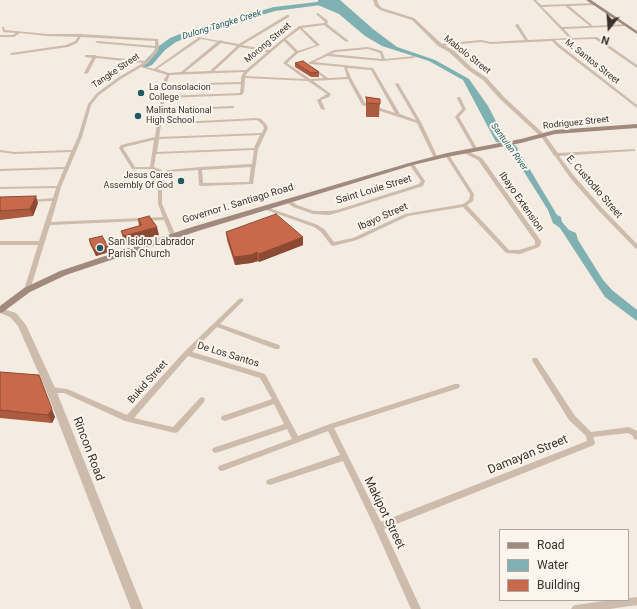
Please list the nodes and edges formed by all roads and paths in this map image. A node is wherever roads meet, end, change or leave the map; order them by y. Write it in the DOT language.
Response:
graph roads {
  1 [pos="375,0"];
  2 [pos="534,0"];
  3 [pos="588,0"];
  4 [pos="595,4"];
  5 [pos="566,5"];
  6 [pos="540,6"];
  7 [pos="318,14"];
  8 [pos="288,16"];
  9 [pos="325,24"];
  10 [pos="517,25"];
  11 [pos="626,25"];
  12 [pos="300,27"];
  13 [pos="593,27"];
  14 [pos="3,28"];
  15 [pos="561,28"];
  16 [pos="636,31"];
  17 [pos="20,32"];
  18 [pos="0,36"];
  19 [pos="81,36"];
  20 [pos="571,38"];
  21 [pos="284,39"];
  22 [pos="553,40"];
  23 [pos="221,41"];
  24 [pos="347,41"];
  25 [pos="527,41"];
  26 [pos="96,42"];
  27 [pos="240,45"];
  28 [pos="440,45"];
  29 [pos="157,47"];
  30 [pos="269,51"];
  31 [pos="297,52"];
  32 [pos="12,54"];
  33 [pos="324,55"];
  34 [pos="86,56"];
  35 [pos="95,56"];
  36 [pos="414,57"];
  37 [pos="384,60"];
  38 [pos="147,62"];
  39 [pos="310,63"];
  40 [pos="140,66"];
  41 [pos="345,66"];
  42 [pos="637,66"];
  43 [pos="154,70"];
  44 [pos="247,71"];
  45 [pos="86,73"];
  46 [pos="210,73"];
  47 [pos="169,74"];
  48 [pos="181,74"];
  49 [pos="243,78"];
  50 [pos="349,78"];
  51 [pos="327,79"];
  52 [pos="309,80"];
  53 [pos="242,83"];
  54 [pos="397,84"];
  55 [pos="166,85"];
  56 [pos="164,97"];
  57 [pos="459,98"];
  58 [pos="637,107"];
  59 [pos="233,108"];
  60 [pos="323,109"];
  61 [pos="162,110"];
  62 [pos="398,115"];
  63 [pos="419,122"];
  64 [pos="159,124"];
  65 [pos="637,126"];
  66 [pos="262,134"];
  67 [pos="542,135"];
  68 [pos="156,138"];
  69 [pos="494,147"];
  70 [pos="256,149"];
  71 [pos="476,150"];
  72 [pos="633,150"];
  73 [pos="0,151"];
  74 [pos="74,151"];
  75 [pos="7,152"];
  76 [pos="466,152"];
  77 [pos="154,153"];
  78 [pos="447,155"];
  79 [pos="555,155"];
  80 [pos="0,156"];
  81 [pos="436,158"];
  82 [pos="411,164"];
  83 [pos="253,165"];
  84 [pos="66,168"];
  85 [pos="152,168"];
  86 [pos="200,168"];
  87 [pos="0,170"];
  88 [pos="162,172"];
  89 [pos="59,187"];
  90 [pos="0,188"];
  91 [pos="55,200"];
  92 [pos="24,201"];
  93 [pos="287,201"];
  94 [pos="464,205"];
  95 [pos="264,208"];
  96 [pos="165,218"];
  97 [pos="48,224"];
  98 [pos="174,236"];
  99 [pos="42,243"];
  100 [pos="0,244"];
  101 [pos="637,247"];
  102 [pos="27,290"];
  103 [pos="240,300"];
  104 [pos="0,310"];
  105 [pos="217,325"];
  106 [pos="276,347"];
  107 [pos="188,353"];
  108 [pos="535,360"];
  109 [pos="457,386"];
  110 [pos="51,390"];
  111 [pos="202,400"];
  112 [pos="275,401"];
  113 [pos="225,418"];
  114 [pos="128,419"];
  115 [pos="288,426"];
  116 [pos="330,427"];
  117 [pos="589,435"];
  118 [pos="637,437"];
  119 [pos="296,440"];
  120 [pos="216,450"];
  121 [pos="344,457"];
  122 [pos="222,468"];
  123 [pos="270,482"];
  124 [pos="379,527"];
  125 [pos="637,601"];
  126 [pos="600,607"];
  127 [pos="137,609"];
  128 [pos="416,609"];
  129 [pos="576,609"];
  1 -- 28 [label="street, Mabolo Street"];
  2 -- 6 [label="street"];
  3 -- 4 [label="main road"];
  4 -- 5 [label="street"];
  4 -- 11 [label="main road"];
  5 -- 6 [label="street"];
  5 -- 13 [label="street"];
  6 -- 15 [label="street"];
  7 -- 9 [label="street"];
  8 -- 27 [label="street"];
  9 -- 12 [label="street, Morong Street"];
  9 -- 24 [label="street"];
  10 -- 25 [label="street"];
  11 -- 13 [label="street"];
  11 -- 16 [label="main road"];
  12 -- 21 [label="street, Morong Street"];
  12 -- 31 [label="street"];
  13 -- 15 [label="street"];
  14 -- 17 [label="street, Tangke Street"];
  15 -- 20 [label="street"];
  17 -- 18 [label="street"];
  17 -- 19 [label="street, Tangke Street"];
  19 -- 29 [label="street, Tangke Street"];
  19 -- 32 [label="street"];
  20 -- 22 [label="street, M. Santos Street"];
  20 -- 42 [label="street, M. Santos Street"];
  21 -- 30 [label="street, Morong Street"];
  21 -- 31 [label="street"];
  22 -- 25 [label="street"];
  22 -- 58 [label="street, M. Santos Street"];
  23 -- 27 [label="street"];
  23 -- 43 [label="street"];
  23 -- 48 [label="street"];
  25 -- 28 [label="street"];
  26 -- 29 [label="street"];
  27 -- 30 [label="street"];
  27 -- 46 [label="street"];
  28 -- 67 [label="street, Mabolo Street"];
  29 -- 38 [label="street, Tangke Street"];
  30 -- 44 [label="street, Morong Street"];
  31 -- 52 [label="street"];
  33 -- 37 [label="street"];
  33 -- 37 [label="street"];
  33 -- 39 [label="street"];
  34 -- 35 [label="street"];
  35 -- 38 [label="street"];
  35 -- 45 [label="street"];
  36 -- 37 [label="street"];
  38 -- 40 [label="street, Tangke Street"];
  39 -- 41 [label="street"];
  39 -- 51 [label="street"];
  40 -- 43 [label="street"];
  40 -- 74 [label="street, Tangke Street"];
  41 -- 50 [label="street"];
  41 -- 62 [label="street"];
  43 -- 47 [label="street"];
  44 -- 46 [label="street"];
  44 -- 49 [label="street, Morong Street"];
  46 -- 48 [label="street"];
  47 -- 48 [label="street"];
  47 -- 55 [label="street"];
  49 -- 52 [label="street"];
  49 -- 53 [label="street, Morong Street"];
  50 -- 51 [label="street"];
  50 -- 62 [label="street"];
  51 -- 52 [label="street"];
  52 -- 60 [label="street"];
  53 -- 55 [label="street"];
  53 -- 56 [label="street, Morong Street"];
  54 -- 63 [label="street"];
  55 -- 56 [label="street"];
  56 -- 61 [label="street"];
  57 -- 71 [label="street"];
  59 -- 61 [label="street"];
  61 -- 64 [label="street"];
  62 -- 63 [label="street"];
  63 -- 81 [label="street"];
  64 -- 66 [label="street"];
  64 -- 68 [label="street"];
  65 -- 67 [label="main road, Rodriguez Street"];
  66 -- 68 [label="street"];
  66 -- 70 [label="street"];
  67 -- 69 [label="main road, Rodriguez Street"];
  67 -- 79 [label="street, E. Custodio Street"];
  68 -- 77 [label="street"];
  68 -- 85 [label="street"];
  69 -- 71 [label="main road, Governor I. Santiago Road"];
  70 -- 77 [label="street"];
  70 -- 83 [label="street"];
  71 -- 76 [label="main road, Governor I. Santiago Road"];
  72 -- 79 [label="street"];
  73 -- 75 [label="street"];
  74 -- 75 [label="street"];
  74 -- 84 [label="street, Tangke Street"];
  75 -- 80 [label="street"];
  76 -- 78 [label="main road, Governor I. Santiago Road"];
  76 -- 94 [label="street, Ibayo Extension"];
  77 -- 85 [label="street"];
  78 -- 81 [label="main road, Governor I. Santiago Road"];
  78 -- 94 [label="street"];
  79 -- 101 [label="street, E. Custodio Street"];
  81 -- 82 [label="main road, Governor I. Santiago Road"];
  82 -- 93 [label="main road, Governor I. Santiago Road"];
  82 -- 93 [label="street, Saint Louie Street"];
  83 -- 86 [label="street"];
  83 -- 86 [label="street"];
  84 -- 87 [label="street"];
  84 -- 89 [label="street, Tangke Street"];
  85 -- 88 [label="street"];
  86 -- 88 [label="street"];
  88 -- 96 [label="street"];
  89 -- 90 [label="street"];
  89 -- 91 [label="street, Tangke Street"];
  91 -- 92 [label="street"];
  91 -- 97 [label="street, Tangke Street"];
  93 -- 95 [label="main road, Governor I. Santiago Road"];
  94 -- 95 [label="street, Ibayo Street"];
  95 -- 98 [label="main road, Governor I. Santiago Road"];
  96 -- 97 [label="street"];
  96 -- 98 [label="street"];
  97 -- 99 [label="street, Tangke Street"];
  98 -- 102 [label="main road, Governor I. Santiago Road"];
  99 -- 100 [label="street"];
  99 -- 102 [label="street, Tangke Street"];
  102 -- 104 [label="main road, Governor I. Santiago Road"];
  103 -- 105 [label="street, Bukid Street"];
  104 -- 110 [label="street, Rincon Road"];
  105 -- 106 [label="street"];
  105 -- 107 [label="street, Bukid Street"];
  107 -- 112 [label="street, De Los Santos"];
  107 -- 114 [label="street, Bukid Street"];
  108 -- 117 [label="street"];
  109 -- 116 [label="street"];
  110 -- 114 [label="street, Bukid Street"];
  110 -- 127 [label="street, Rincon Road"];
  111 -- 114 [label="street"];
  112 -- 113 [label="street"];
  112 -- 115 [label="street, De Los Santos"];
  115 -- 119 [label="street, De Los Santos"];
  115 -- 120 [label="street"];
  116 -- 119 [label="street"];
  116 -- 121 [label="street, Makipot Street"];
  117 -- 118 [label="street"];
  117 -- 124 [label="street, Damayan Street"];
  119 -- 122 [label="street"];
  121 -- 123 [label="street"];
  121 -- 124 [label="street, Makipot Street"];
  124 -- 128 [label="street, Makipot Street"];
  125 -- 126 [label="street"];
  126 -- 129 [label="street"];
}
